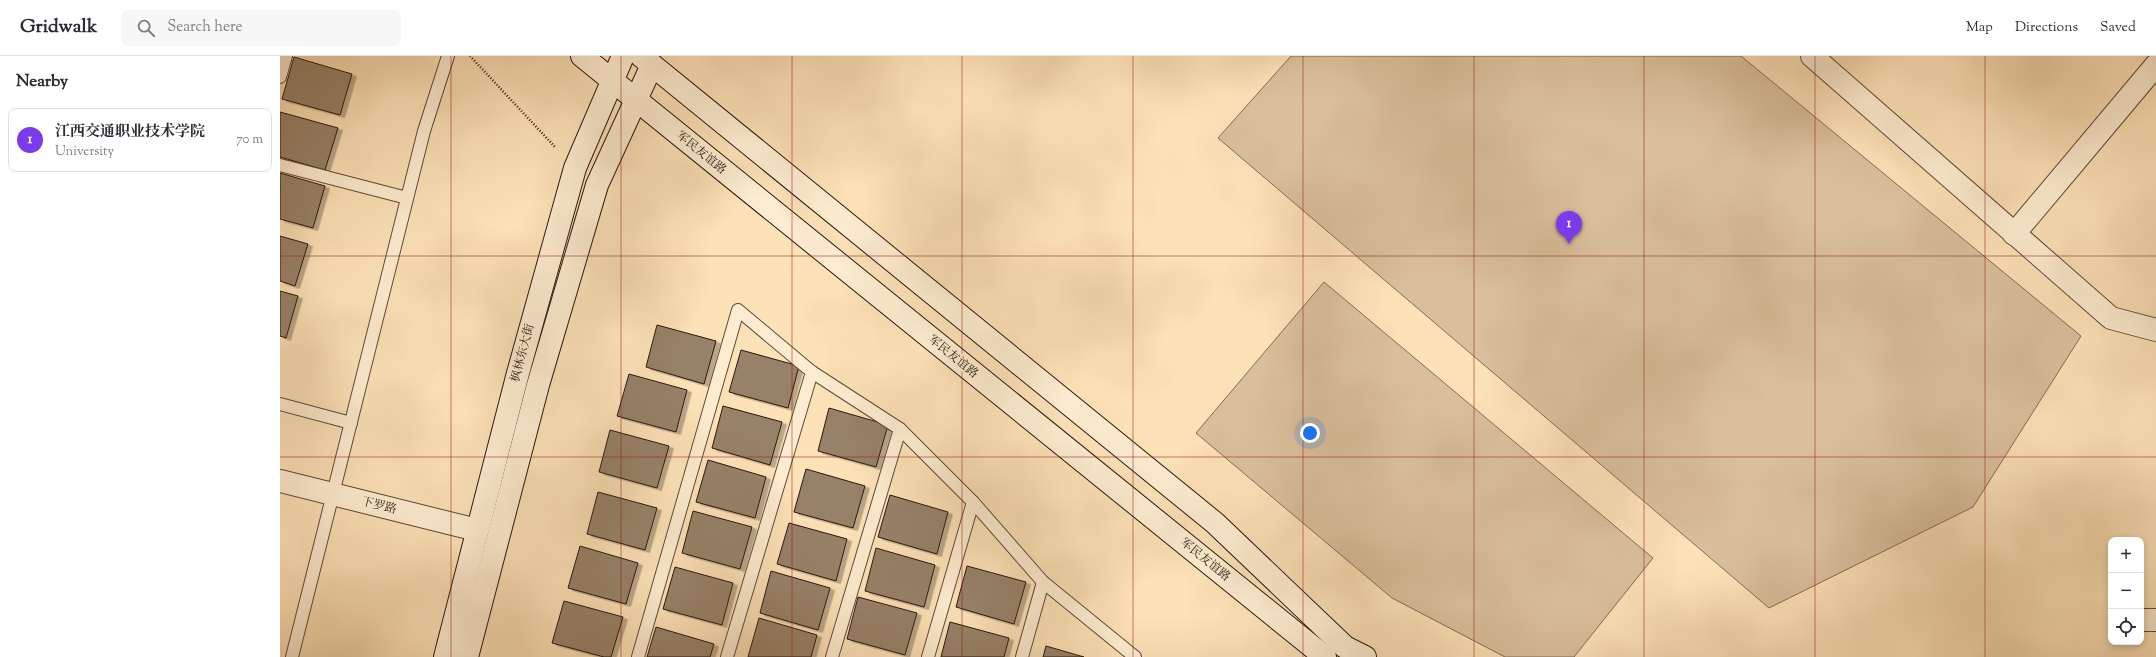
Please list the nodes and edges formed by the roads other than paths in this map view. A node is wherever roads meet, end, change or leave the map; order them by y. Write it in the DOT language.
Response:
graph roads {
  1 [pos="286,56"];
  2 [pos="448,56"];
  3 [pos="582,56"];
  4 [pos="623,56"];
  5 [pos="1812,56"];
  6 [pos="647,60"];
  7 [pos="2156,66"];
  8 [pos="280,77"];
  9 [pos="612,82"];
  10 [pos="636,101"];
  11 [pos="280,166"];
  12 [pos="407,198"];
  13 [pos="2014,234"];
  14 [pos="2156,330"];
  15 [pos="812,372"];
  16 [pos="280,404"];
  17 [pos="351,423"];
  18 [pos="900,429"];
  19 [pos="280,481"];
  20 [pos="333,494"];
  21 [pos="973,502"];
  22 [pos="477,530"];
  23 [pos="1043,582"];
  24 [pos="2144,620"];
  25 [pos="2156,620"];
  26 [pos="1121,652"];
  27 [pos="292,657"];
  28 [pos="445,657"];
  29 [pos="467,657"];
  30 [pos="638,657"];
  31 [pos="728,657"];
  32 [pos="832,657"];
  33 [pos="928,657"];
  34 [pos="1022,657"];
  35 [pos="1135,657"];
  36 [pos="1325,657"];
  37 [pos="1365,657"];
  1 -- 8 [label="lane"];
  2 -- 12 [label="lane"];
  3 -- 9 [label="street, 军民友谊路"];
  4 -- 9 [label="street, 枫林东大街"];
  5 -- 13 [label="street"];
  6 -- 10 [label="street, 枫林东大街"];
  6 -- 37 [label="street"];
  7 -- 13 [label="street"];
  9 -- 10 [label="street, 军民友谊路"];
  9 -- 22 [label="street, 枫林东大街"];
  10 -- 29 [label="street, 枫林东大街"];
  10 -- 36 [label="street, 军民友谊路"];
  11 -- 12 [label="lane"];
  12 -- 17 [label="lane"];
  13 -- 14 [label="street"];
  15 -- 18 [label="lane"];
  15 -- 30 [label="lane"];
  15 -- 31 [label="lane"];
  16 -- 17 [label="lane"];
  17 -- 20 [label="lane"];
  18 -- 21 [label="lane"];
  18 -- 32 [label="lane"];
  19 -- 20 [label="street, 下罗路"];
  20 -- 22 [label="street, 下罗路"];
  20 -- 27 [label="lane"];
  21 -- 23 [label="lane"];
  21 -- 33 [label="lane"];
  22 -- 28 [label="street, 枫林东大街"];
  23 -- 26 [label="lane"];
  23 -- 34 [label="lane"];
  24 -- 25 [label="street"];
  26 -- 35 [label="lane"];
}
